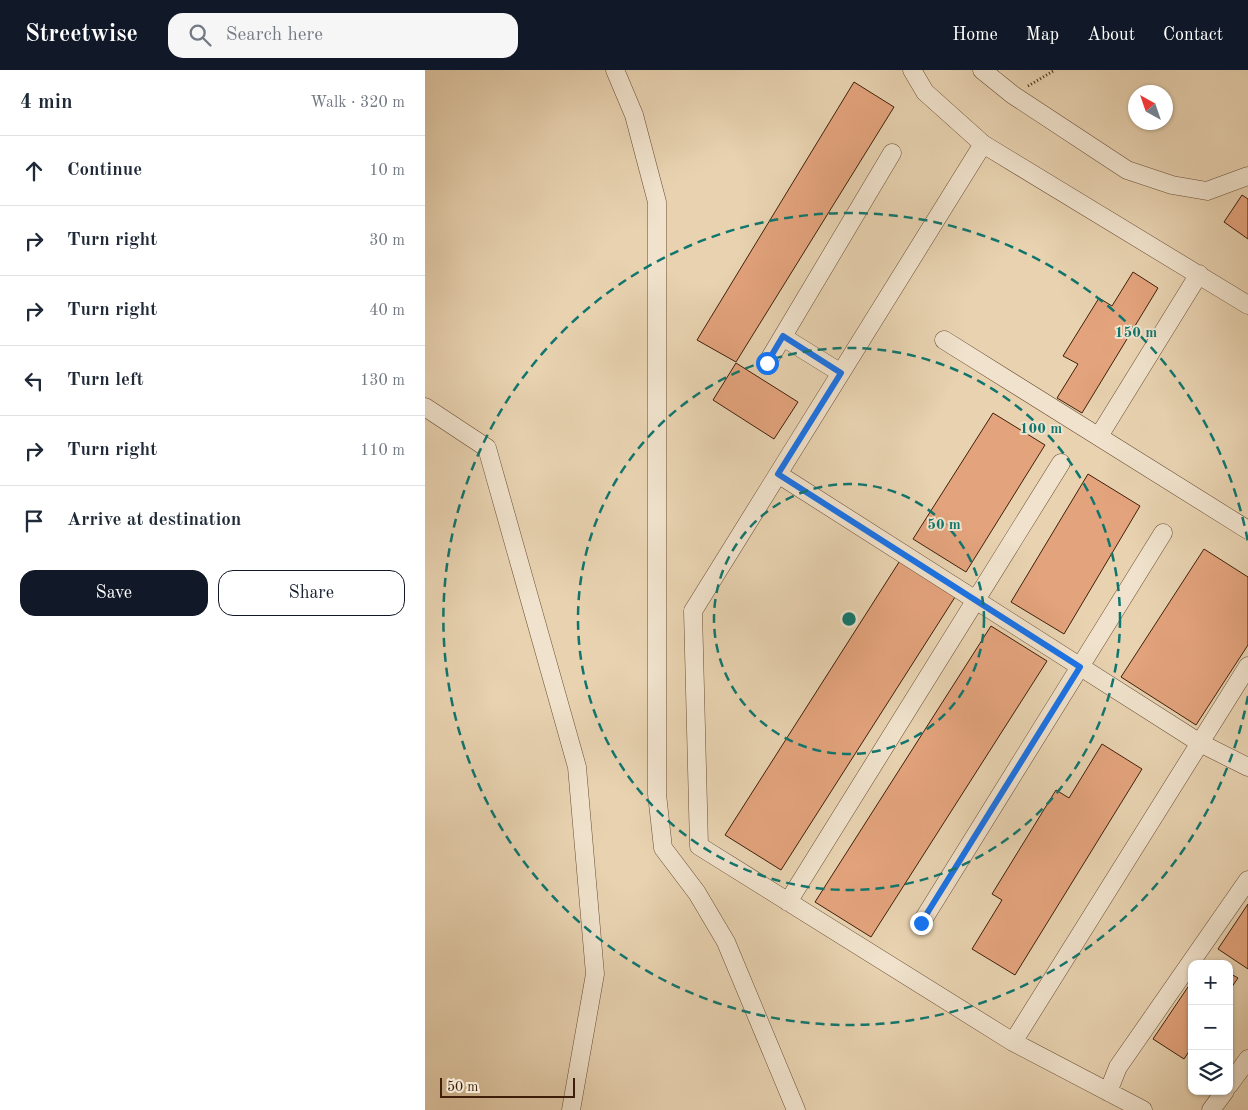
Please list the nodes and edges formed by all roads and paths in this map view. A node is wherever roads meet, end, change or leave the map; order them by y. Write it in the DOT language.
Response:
graph roads {
  1 [pos="615,70"];
  2 [pos="912,70"];
  3 [pos="982,70"];
  4 [pos="1055,70"];
  5 [pos="1013,95"];
  6 [pos="983,144"];
  7 [pos="892,153"];
  8 [pos="1248,176"];
  9 [pos="1199,274"];
  10 [pos="1248,305"];
  11 [pos="783,336"];
  12 [pos="944,340"];
  13 [pos="767,363"];
  14 [pos="841,373"];
  15 [pos="425,407"];
  16 [pos="1099,436"];
  17 [pos="1061,463"];
  18 [pos="778,474"];
  19 [pos="1248,530"];
  20 [pos="1163,533"];
  21 [pos="976,600"];
  22 [pos="1248,666"];
  23 [pos="1080,667"];
  24 [pos="1200,743"];
  25 [pos="1248,767"];
  26 [pos="1248,880"];
  27 [pos="788,902"];
  28 [pos="921,923"];
  29 [pos="1013,1042"];
  30 [pos="1248,1059"];
  31 [pos="1233,1080"];
  32 [pos="1108,1092"];
  33 [pos="1222,1095"];
  34 [pos="571,1110"];
  35 [pos="796,1110"];
  36 [pos="1143,1110"];
  37 [pos="1211,1110"];
  1 -- 35 [label="street"];
  2 -- 6 [label="street"];
  3 -- 5 [label="street"];
  4 -- 5 [label="path"];
  5 -- 8 [label="street"];
  6 -- 9 [label="street"];
  6 -- 14 [label="street"];
  7 -- 11 [label="street"];
  9 -- 10 [label="street"];
  9 -- 16 [label="street"];
  11 -- 13 [label="street"];
  11 -- 14 [label="street"];
  12 -- 16 [label="street"];
  14 -- 18 [label="street"];
  15 -- 34 [label="street"];
  16 -- 19 [label="street"];
  17 -- 21 [label="street"];
  18 -- 21 [label="street"];
  18 -- 27 [label="street"];
  20 -- 23 [label="street"];
  21 -- 23 [label="street"];
  21 -- 27 [label="street"];
  22 -- 24 [label="street"];
  23 -- 24 [label="street"];
  23 -- 28 [label="street"];
  24 -- 25 [label="street"];
  24 -- 29 [label="street"];
  26 -- 32 [label="street"];
  27 -- 29 [label="street"];
  29 -- 32 [label="street"];
  30 -- 31 [label="street"];
  32 -- 36 [label="street"];
  33 -- 37 [label="street"];
}
